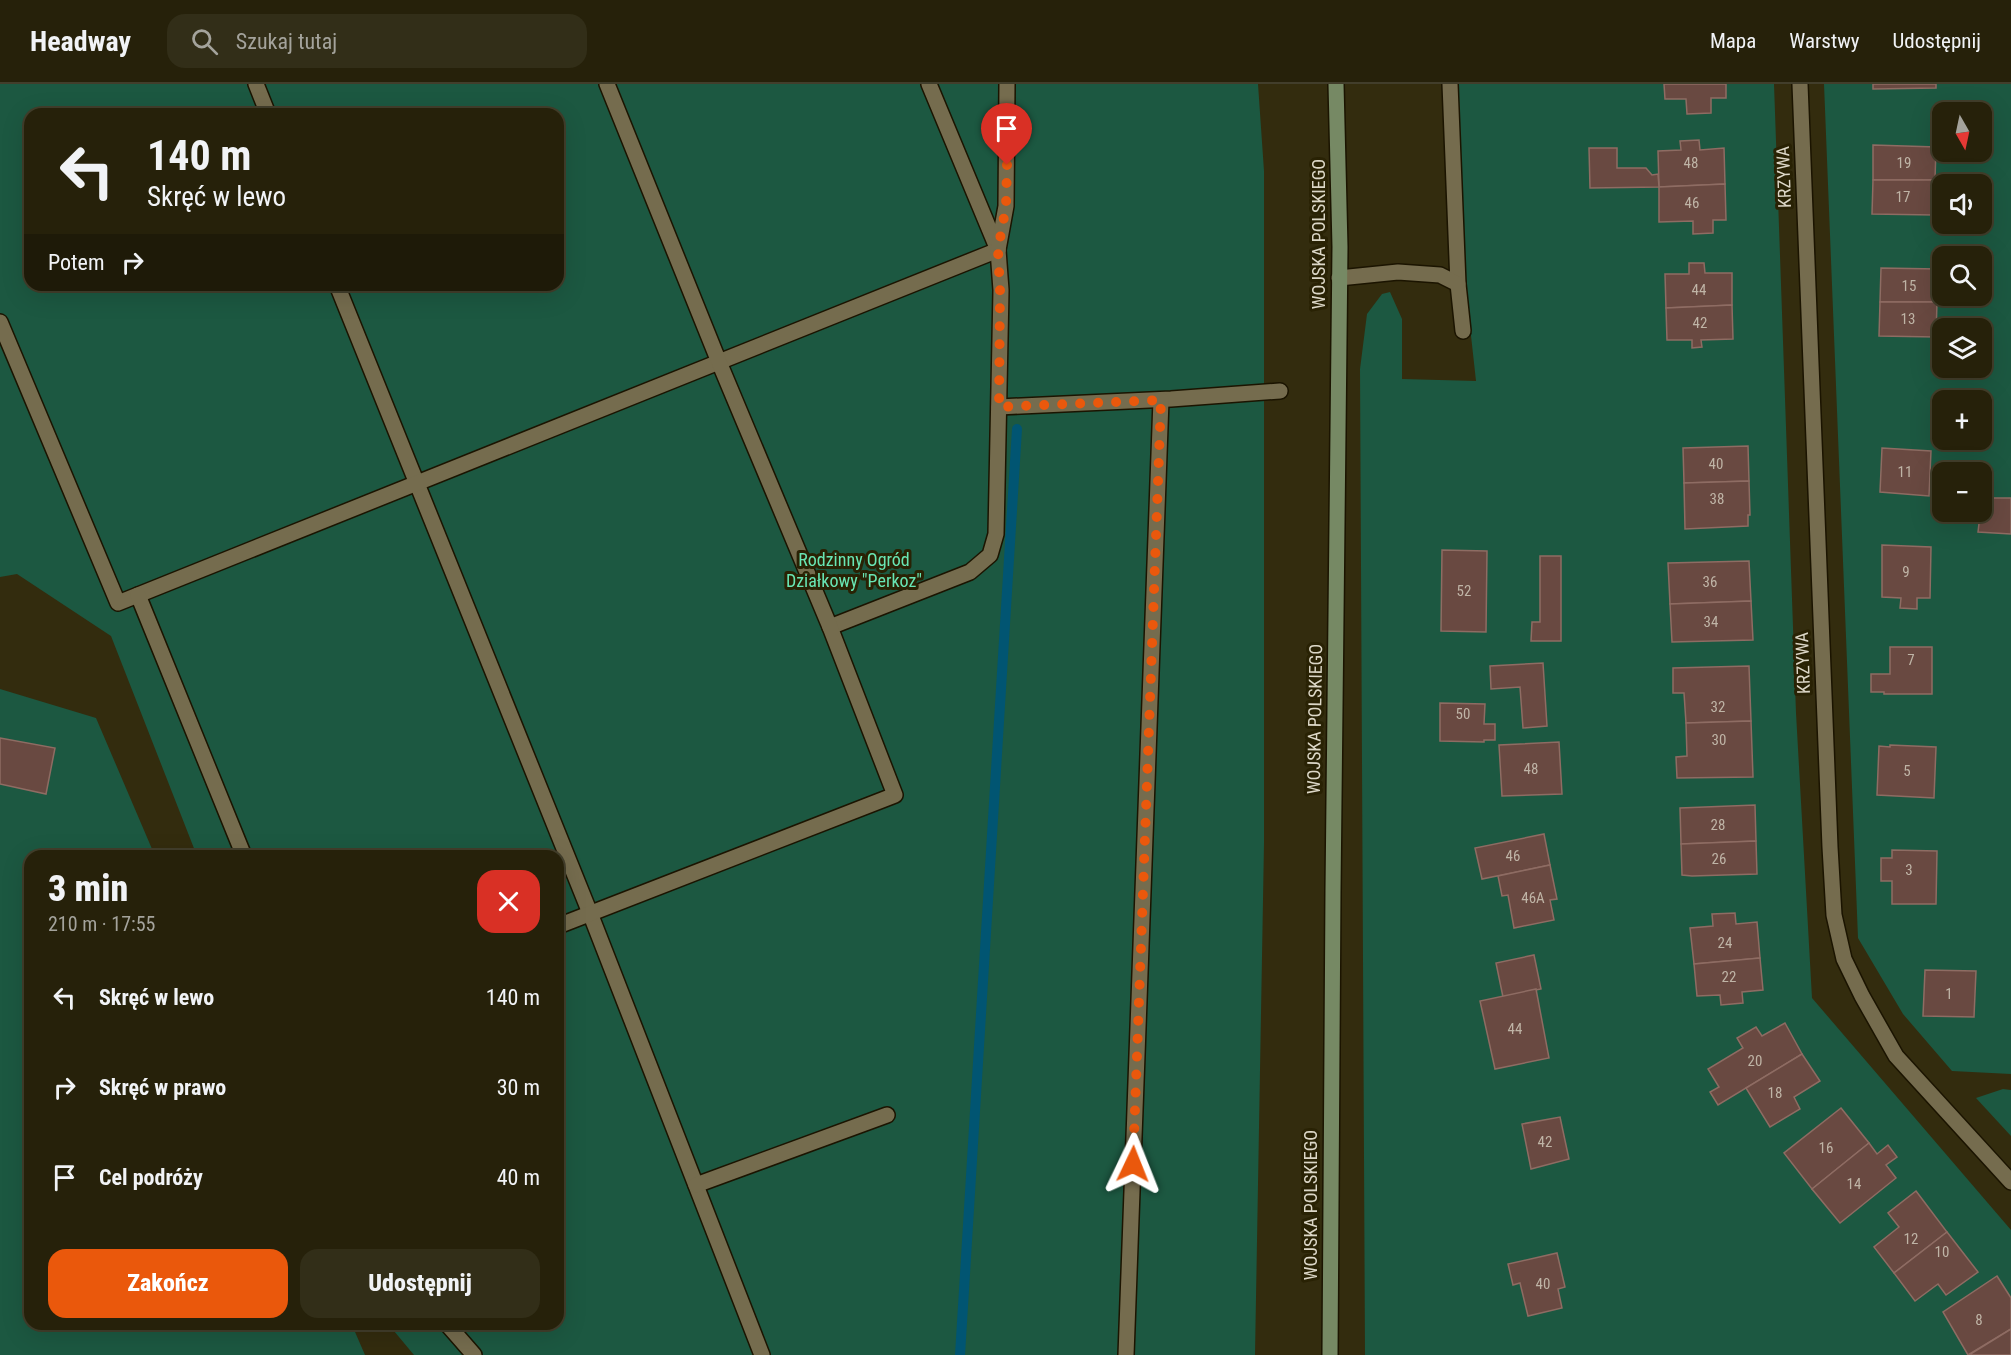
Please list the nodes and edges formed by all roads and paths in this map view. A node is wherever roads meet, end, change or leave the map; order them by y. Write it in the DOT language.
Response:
graph roads {
  1 [pos="256,84"];
  2 [pos="607,84"];
  3 [pos="929,84"];
  4 [pos="1008,84"];
  5 [pos="1336,84"];
  6 [pos="1450,84"];
  7 [pos="1800,84"];
  8 [pos="266,108"];
  9 [pos="998,250"];
  10 [pos="1339,278"];
  11 [pos="1458,284"];
  12 [pos="339,291"];
  13 [pos="0,322"];
  14 [pos="1462,332"];
  15 [pos="719,362"];
  16 [pos="1280,391"];
  17 [pos="1161,400"];
  18 [pos="999,407"];
  19 [pos="418,483"];
  20 [pos="138,595"];
  21 [pos="830,627"];
  22 [pos="242,850"];
  23 [pos="590,913"];
  24 [pos="564,924"];
  25 [pos="887,1115"];
  26 [pos="2011,1182"];
  27 [pos="696,1185"];
  28 [pos="452,1330"];
  29 [pos="474,1355"];
  30 [pos="762,1355"];
  31 [pos="1126,1355"];
  32 [pos="1330,1355"];
  1 -- 8 [label="street"];
  2 -- 15 [label="street"];
  3 -- 9 [label="street"];
  4 -- 9 [label="street"];
  5 -- 10 [label="street, WOJSKA POLSKIEGO"];
  6 -- 11 [label="street"];
  7 -- 26 [label="street, KRZYWA"];
  9 -- 15 [label="street"];
  9 -- 18 [label="street"];
  10 -- 11 [label="street"];
  10 -- 32 [label="street, WOJSKA POLSKIEGO"];
  11 -- 14 [label="street"];
  12 -- 19 [label="street"];
  13 -- 20 [label="street"];
  15 -- 19 [label="street"];
  15 -- 21 [label="street"];
  16 -- 17 [label="street"];
  17 -- 18 [label="street"];
  17 -- 31 [label="street"];
  18 -- 21 [label="street"];
  19 -- 20 [label="street"];
  19 -- 23 [label="street"];
  20 -- 22 [label="street"];
  21 -- 23 [label="street"];
  23 -- 24 [label="street"];
  23 -- 27 [label="street"];
  25 -- 27 [label="street"];
  27 -- 30 [label="street"];
  28 -- 29 [label="street"];
}
